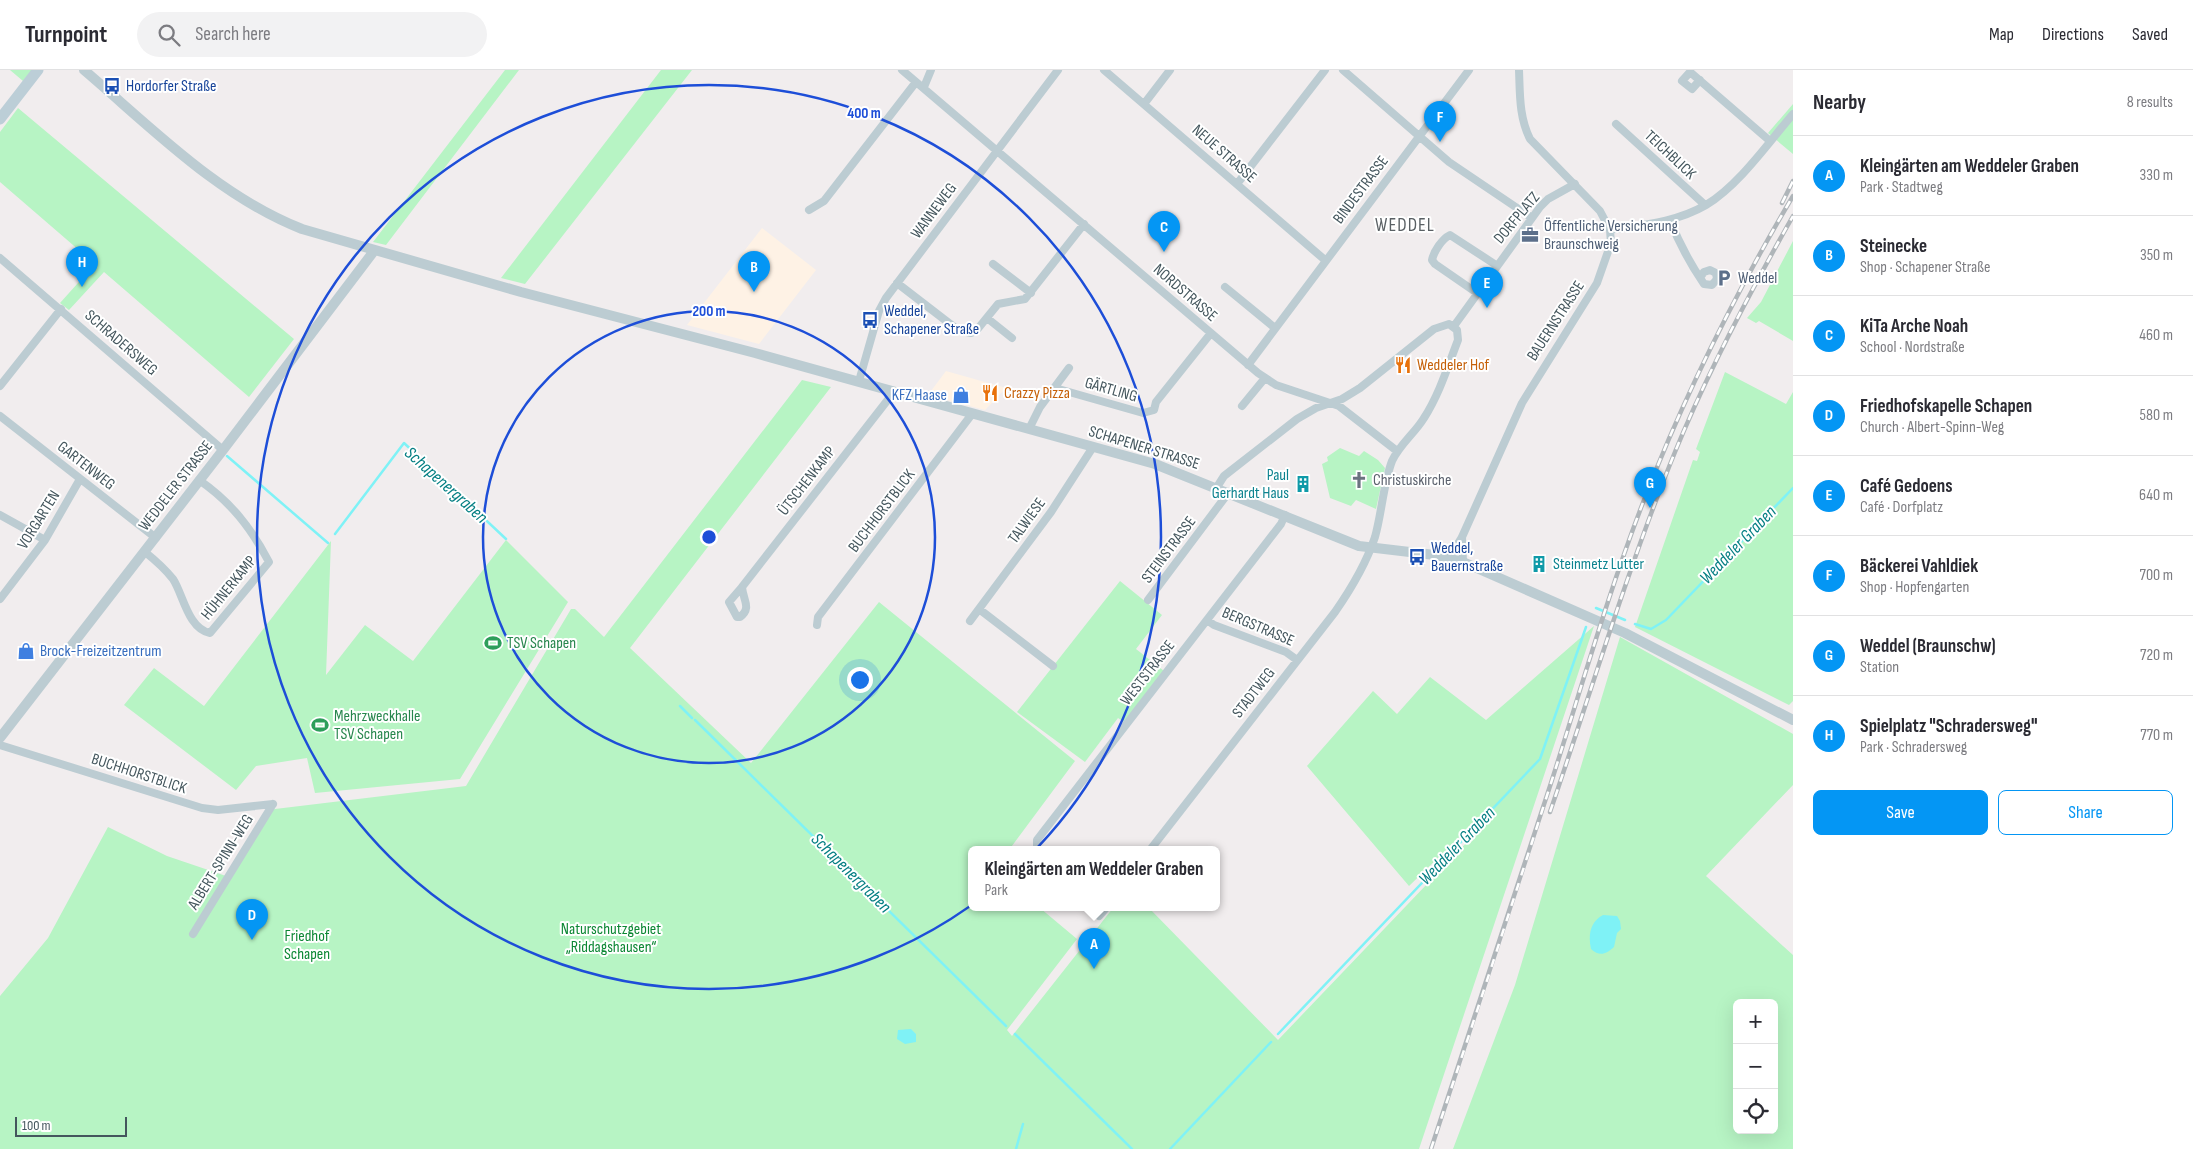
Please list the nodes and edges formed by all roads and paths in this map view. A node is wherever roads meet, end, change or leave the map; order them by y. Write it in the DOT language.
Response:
graph roads {
  1 [pos="38,70"];
  2 [pos="84,70"];
  3 [pos="902,70"];
  4 [pos="931,70"];
  5 [pos="1058,70"];
  6 [pos="1104,70"];
  7 [pos="1170,70"];
  8 [pos="1325,70"];
  9 [pos="1343,70"];
  10 [pos="1469,70"];
  11 [pos="1519,70"];
  12 [pos="1700,80"];
  13 [pos="916,82"];
  14 [pos="924,87"];
  15 [pos="1144,104"];
  16 [pos="1793,114"];
  17 [pos="0,119"];
  18 [pos="1616,124"];
  19 [pos="1420,136"];
  20 [pos="1770,141"];
  21 [pos="997,151"];
  22 [pos="1237,184"];
  23 [pos="1575,184"];
  24 [pos="1705,206"];
  25 [pos="809,210"];
  26 [pos="1532,218"];
  27 [pos="1670,220"];
  28 [pos="1084,224"];
  29 [pos="1610,230"];
  30 [pos="374,251"];
  31 [pos="0,258"];
  32 [pos="1326,260"];
  33 [pos="993,264"];
  34 [pos="1496,265"];
  35 [pos="1701,276"];
  36 [pos="897,283"];
  37 [pos="1225,287"];
  38 [pos="1031,293"];
  39 [pos="1477,293"];
  40 [pos="61,309"];
  41 [pos="987,318"];
  42 [pos="1454,326"];
  43 [pos="1274,328"];
  44 [pos="1211,333"];
  45 [pos="1012,338"];
  46 [pos="1248,365"];
  47 [pos="1069,368"];
  48 [pos="1265,378"];
  49 [pos="859,381"];
  50 [pos="0,386"];
  51 [pos="1055,388"];
  52 [pos="891,391"];
  53 [pos="1332,403"];
  54 [pos="1242,406"];
  55 [pos="972,414"];
  56 [pos="0,416"];
  57 [pos="1029,429"];
  58 [pos="1093,447"];
  59 [pos="224,450"];
  60 [pos="1397,451"];
  61 [pos="80,479"];
  62 [pos="200,480"];
  63 [pos="1217,487"];
  64 [pos="1229,492"];
  65 [pos="0,514"];
  66 [pos="1285,516"];
  67 [pos="1462,537"];
  68 [pos="156,538"];
  69 [pos="45,540"];
  70 [pos="1371,548"];
  71 [pos="145,552"];
  72 [pos="1449,558"];
  73 [pos="1463,562"];
  74 [pos="742,588"];
  75 [pos="0,599"];
  76 [pos="1148,600"];
  77 [pos="979,609"];
  78 [pos="1207,620"];
  79 [pos="970,622"];
  80 [pos="817,625"];
  81 [pos="1298,660"];
  82 [pos="1053,666"];
  83 [pos="1793,720"];
  84 [pos="0,738"];
  85 [pos="0,745"];
  86 [pos="272,804"];
  87 [pos="1037,846"];
  88 [pos="1153,846"];
  89 [pos="1104,911"];
  90 [pos="1100,916"];
  91 [pos="193,934"];
  1 -- 17 [label="main road"];
  2 -- 30 [label="street, SCHAPENER STRASSE"];
  3 -- 13 [label="street, NORDSTRASSE"];
  4 -- 14 [label="street"];
  5 -- 21 [label="street, WANNEWEG"];
  6 -- 15 [label="street, NEUE STRASSE"];
  7 -- 15 [label="street"];
  8 -- 22 [label="street"];
  9 -- 19 [label="street"];
  10 -- 19 [label="street, BINDESTRASSE"];
  11 -- 23 [label="street"];
  12 -- 20 [label="street"];
  13 -- 14 [label="street, NORDSTRASSE"];
  13 -- 25 [label="street"];
  14 -- 21 [label="street, NORDSTRASSE"];
  15 -- 22 [label="street, NEUE STRASSE"];
  16 -- 20 [label="street"];
  18 -- 24 [label="street, TEICHBLICK"];
  19 -- 26 [label="street"];
  19 -- 32 [label="street, BINDESTRASSE"];
  20 -- 24 [label="street"];
  21 -- 28 [label="street, NORDSTRASSE"];
  21 -- 36 [label="street, WANNEWEG"];
  22 -- 32 [label="street, NEUE STRASSE"];
  23 -- 26 [label="street, DORFPLATZ"];
  23 -- 29 [label="street"];
  24 -- 27 [label="street"];
  26 -- 34 [label="street, DORFPLATZ"];
  27 -- 29 [label="street"];
  27 -- 35 [label="street"];
  28 -- 38 [label="street"];
  28 -- 44 [label="street, NORDSTRASSE"];
  29 -- 67 [label="street, BAUERNSTRASSE"];
  30 -- 49 [label="street, SCHAPENER STRASSE"];
  30 -- 59 [label="street, WEDDELER STRASSE"];
  31 -- 40 [label="street, SCHRADERSWEG"];
  32 -- 43 [label="street, BINDESTRASSE"];
  33 -- 38 [label="street"];
  34 -- 39 [label="street, DORFPLATZ"];
  34 -- 39 [label="street"];
  36 -- 41 [label="street"];
  36 -- 49 [label="street, WANNEWEG"];
  37 -- 43 [label="street"];
  38 -- 41 [label="street"];
  39 -- 42 [label="street, DORFPLATZ"];
  40 -- 50 [label="street"];
  40 -- 59 [label="street, SCHRADERSWEG"];
  41 -- 45 [label="street"];
  42 -- 53 [label="street"];
  42 -- 60 [label="street"];
  43 -- 46 [label="street, BINDESTRASSE"];
  44 -- 46 [label="street, NORDSTRASSE"];
  44 -- 51 [label="street, GÄRTLING"];
  46 -- 48 [label="street, NORDSTRASSE"];
  47 -- 51 [label="street, GÄRTLING"];
  48 -- 53 [label="street, NORDSTRASSE"];
  48 -- 54 [label="street"];
  49 -- 52 [label="street, SCHAPENER STRASSE"];
  51 -- 57 [label="street, GÄRTLING"];
  52 -- 55 [label="street, SCHAPENER STRASSE"];
  52 -- 74 [label="street, ÜTSCHENKAMP"];
  53 -- 60 [label="street, NORDSTRASSE"];
  53 -- 63 [label="street"];
  55 -- 57 [label="street, SCHAPENER STRASSE"];
  55 -- 80 [label="street, BUCHHORSTBLICK"];
  56 -- 61 [label="street, GARTENWEG"];
  57 -- 58 [label="street, SCHAPENER STRASSE"];
  58 -- 63 [label="street, SCHAPENER STRASSE"];
  58 -- 77 [label="street, TALWIESE"];
  59 -- 62 [label="street, WEDDELER STRASSE"];
  60 -- 70 [label="street, STADTWEG"];
  61 -- 68 [label="street, GARTENWEG"];
  61 -- 69 [label="street, VORGARTEN"];
  62 -- 68 [label="street, WEDDELER STRASSE"];
  62 -- 71 [label="street, HÜHNERKAMP"];
  63 -- 64 [label="street, SCHAPENER STRASSE"];
  64 -- 66 [label="street, SCHAPENER STRASSE"];
  64 -- 76 [label="street, STEINSTRASSE"];
  65 -- 69 [label="street"];
  66 -- 70 [label="street, SCHAPENER STRASSE"];
  66 -- 78 [label="street, WESTSTRASSE"];
  67 -- 72 [label="street, BAUERNSTRASSE"];
  67 -- 73 [label="street, BAUERNSTRASSE"];
  68 -- 71 [label="street, WEDDELER STRASSE"];
  69 -- 75 [label="street, VORGARTEN"];
  70 -- 72 [label="street, SCHAPENER STRASSE"];
  70 -- 81 [label="street, STADTWEG"];
  71 -- 84 [label="street, WEDDELER STRASSE"];
  72 -- 73 [label="street, SCHAPENER STRASSE"];
  73 -- 83 [label="street, SCHAPENER STRASSE"];
  77 -- 79 [label="street, TALWIESE"];
  77 -- 82 [label="street"];
  78 -- 81 [label="street, BERGSTRASSE"];
  78 -- 87 [label="street, WESTSTRASSE"];
  81 -- 88 [label="street, STADTWEG"];
  85 -- 86 [label="street, BUCHHORSTBLICK"];
  86 -- 91 [label="street, ALBERT-SPINN-WEG"];
  89 -- 90 [label="street"];
}
